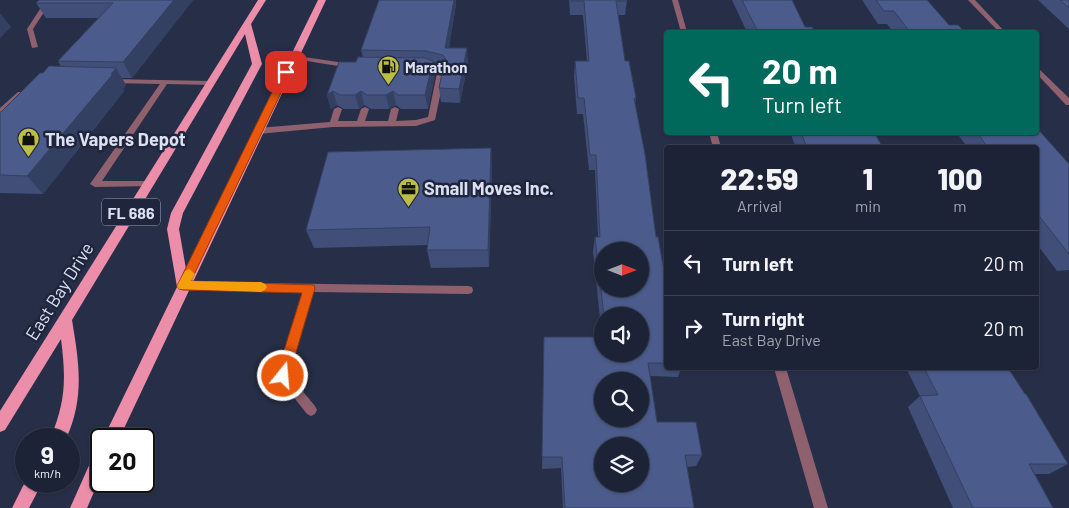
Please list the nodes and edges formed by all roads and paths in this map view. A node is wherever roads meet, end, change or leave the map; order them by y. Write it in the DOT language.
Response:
graph roads {
  1 [pos="49,0"];
  2 [pos="262,0"];
  3 [pos="322,0"];
  4 [pos="675,0"];
  5 [pos="971,0"];
  6 [pos="247,24"];
  7 [pos="683,30"];
  8 [pos="1000,30"];
  9 [pos="34,47"];
  10 [pos="294,57"];
  11 [pos="413,68"];
  12 [pos="1039,71"];
  13 [pos="350,76"];
  14 [pos="106,81"];
  15 [pos="165,82"];
  16 [pos="211,83"];
  17 [pos="29,86"];
  18 [pos="1069,103"];
  19 [pos="338,109"];
  20 [pos="365,109"];
  21 [pos="395,109"];
  22 [pos="0,112"];
  23 [pos="360,123"];
  24 [pos="333,124"];
  25 [pos="391,124"];
  26 [pos="258,131"];
  27 [pos="149,184"];
  28 [pos="183,286"];
  29 [pos="309,288"];
  30 [pos="468,290"];
  31 [pos="65,319"];
  32 [pos="781,370"];
  33 [pos="311,410"];
  34 [pos="0,425"];
  35 [pos="62,428"];
  36 [pos="116,428"];
  37 [pos="90,482"];
  38 [pos="28,493"];
  39 [pos="20,508"];
  40 [pos="78,508"];
  41 [pos="820,508"];
  1 -- 9 [label="street"];
  2 -- 6 [label="main road, East Bay Drive / FL 686"];
  3 -- 10 [label="main road"];
  4 -- 7 [label="street"];
  5 -- 8 [label="street"];
  6 -- 16 [label="main road, East Bay Drive / FL 686"];
  6 -- 28 [label="main road"];
  10 -- 13 [label="street"];
  10 -- 26 [label="main road"];
  11 -- 25 [label="street"];
  12 -- 18 [label="street"];
  14 -- 15 [label="street"];
  15 -- 16 [label="street"];
  15 -- 27 [label="street"];
  16 -- 27 [label="main road, East Bay Drive / FL 686"];
  17 -- 22 [label="street"];
  19 -- 24 [label="street"];
  20 -- 23 [label="street"];
  21 -- 25 [label="street"];
  23 -- 24 [label="street"];
  23 -- 25 [label="street"];
  24 -- 26 [label="street"];
  26 -- 28 [label="main road"];
  27 -- 31 [label="main road, East Bay Drive / FL 686"];
  28 -- 29 [label="street"];
  28 -- 36 [label="main road"];
  29 -- 30 [label="street"];
  29 -- 33 [label="street"];
  31 -- 34 [label="main road, East Bay Drive / FL 686"];
  31 -- 35 [label="main road"];
  32 -- 41 [label="street"];
  37 -- 40 [label="main road"];
  38 -- 39 [label="main road"];
}
